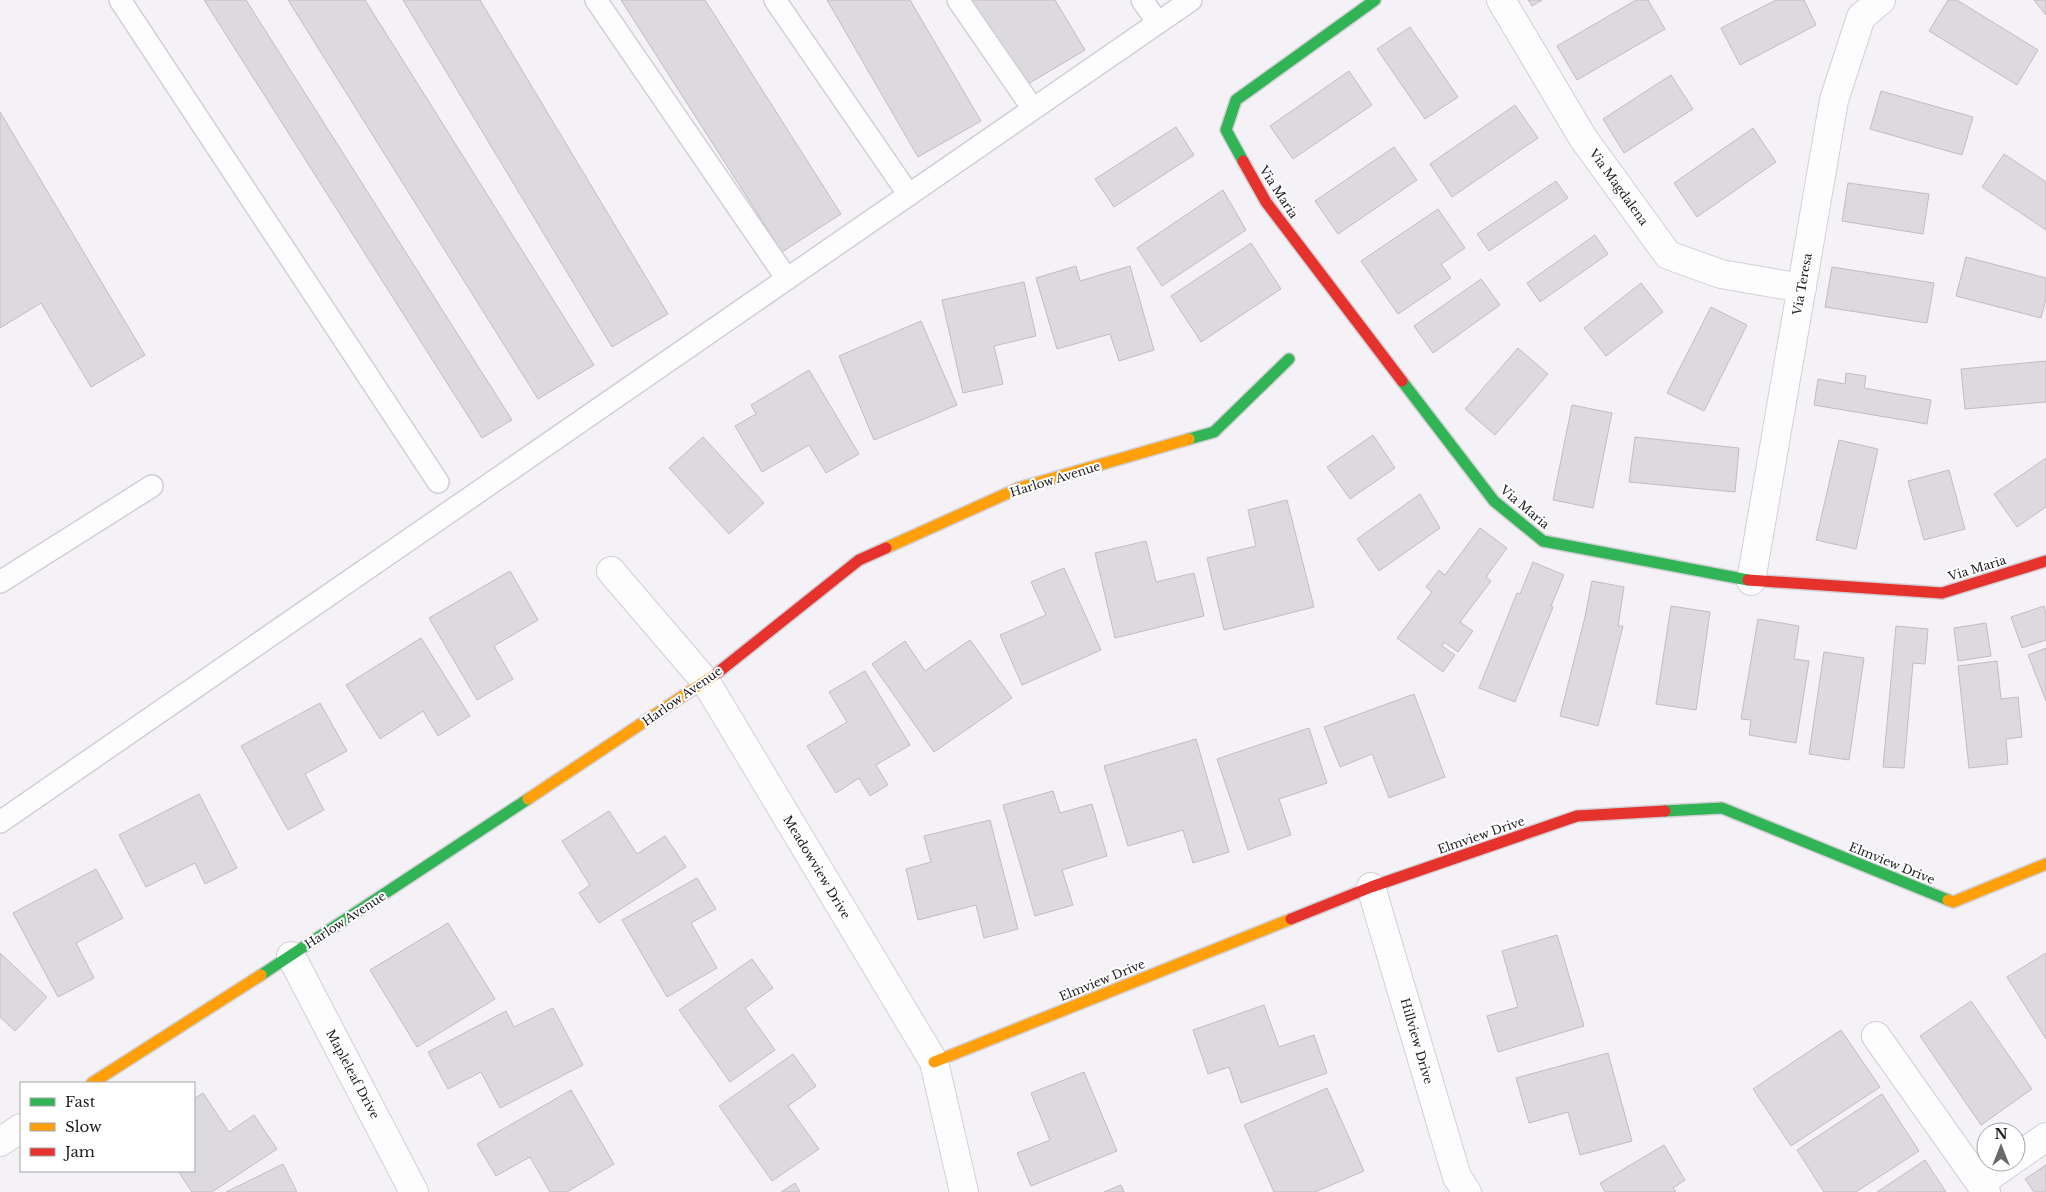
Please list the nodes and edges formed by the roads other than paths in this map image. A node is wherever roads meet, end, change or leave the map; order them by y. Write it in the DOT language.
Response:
graph roads {
  1 [pos="120,0"];
  2 [pos="596,0"];
  3 [pos="776,0"];
  4 [pos="958,0"];
  5 [pos="1142,0"];
  6 [pos="1191,0"];
  7 [pos="1375,0"];
  8 [pos="1501,0"];
  9 [pos="1863,6"];
  10 [pos="1158,23"];
  11 [pos="1033,109"];
  12 [pos="909,195"];
  13 [pos="787,279"];
  14 [pos="1802,288"];
  15 [pos="1289,359"];
  16 [pos="438,482"];
  17 [pos="152,486"];
  18 [pos="2046,562"];
  19 [pos="611,572"];
  20 [pos="1751,581"];
  21 [pos="0,582"];
  22 [pos="706,682"];
  23 [pos="0,822"];
  24 [pos="2046,864"];
  25 [pos="1372,888"];
  26 [pos="291,956"];
  27 [pos="1876,1036"];
  28 [pos="934,1062"];
  29 [pos="94,1082"];
  30 [pos="20,1129"];
  31 [pos="2046,1137"];
  32 [pos="0,1142"];
  33 [pos="2026,1151"];
  34 [pos="1999,1172"];
  35 [pos="1983,1187"];
  36 [pos="414,1192"];
  37 [pos="964,1192"];
  38 [pos="1467,1192"];
  1 -- 16 [label="lane"];
  2 -- 13 [label="lane"];
  3 -- 12 [label="lane"];
  4 -- 11 [label="lane"];
  5 -- 10 [label="lane"];
  6 -- 10 [label="lane"];
  7 -- 20 [label="street, Via Maria"];
  8 -- 14 [label="street, Via Magdalena"];
  9 -- 14 [label="street, Via Teresa"];
  10 -- 11 [label="lane"];
  11 -- 12 [label="lane"];
  12 -- 13 [label="lane"];
  13 -- 23 [label="lane"];
  14 -- 20 [label="street, Via Teresa"];
  15 -- 22 [label="street, Harlow Avenue"];
  17 -- 21 [label="lane"];
  18 -- 20 [label="street, Via Maria"];
  19 -- 22 [label="street, Meadowview Drive"];
  22 -- 26 [label="street, Harlow Avenue"];
  22 -- 28 [label="street, Meadowview Drive"];
  24 -- 25 [label="street, Elmview Drive"];
  25 -- 28 [label="street, Elmview Drive"];
  25 -- 38 [label="street, Hillview Drive"];
  26 -- 29 [label="street, Harlow Avenue"];
  26 -- 36 [label="street, Mapleleaf Drive"];
  27 -- 35 [label="street"];
  28 -- 37 [label="street, Meadowview Drive"];
  30 -- 32 [label="street"];
  31 -- 33 [label="street"];
  34 -- 35 [label="street"];
}
